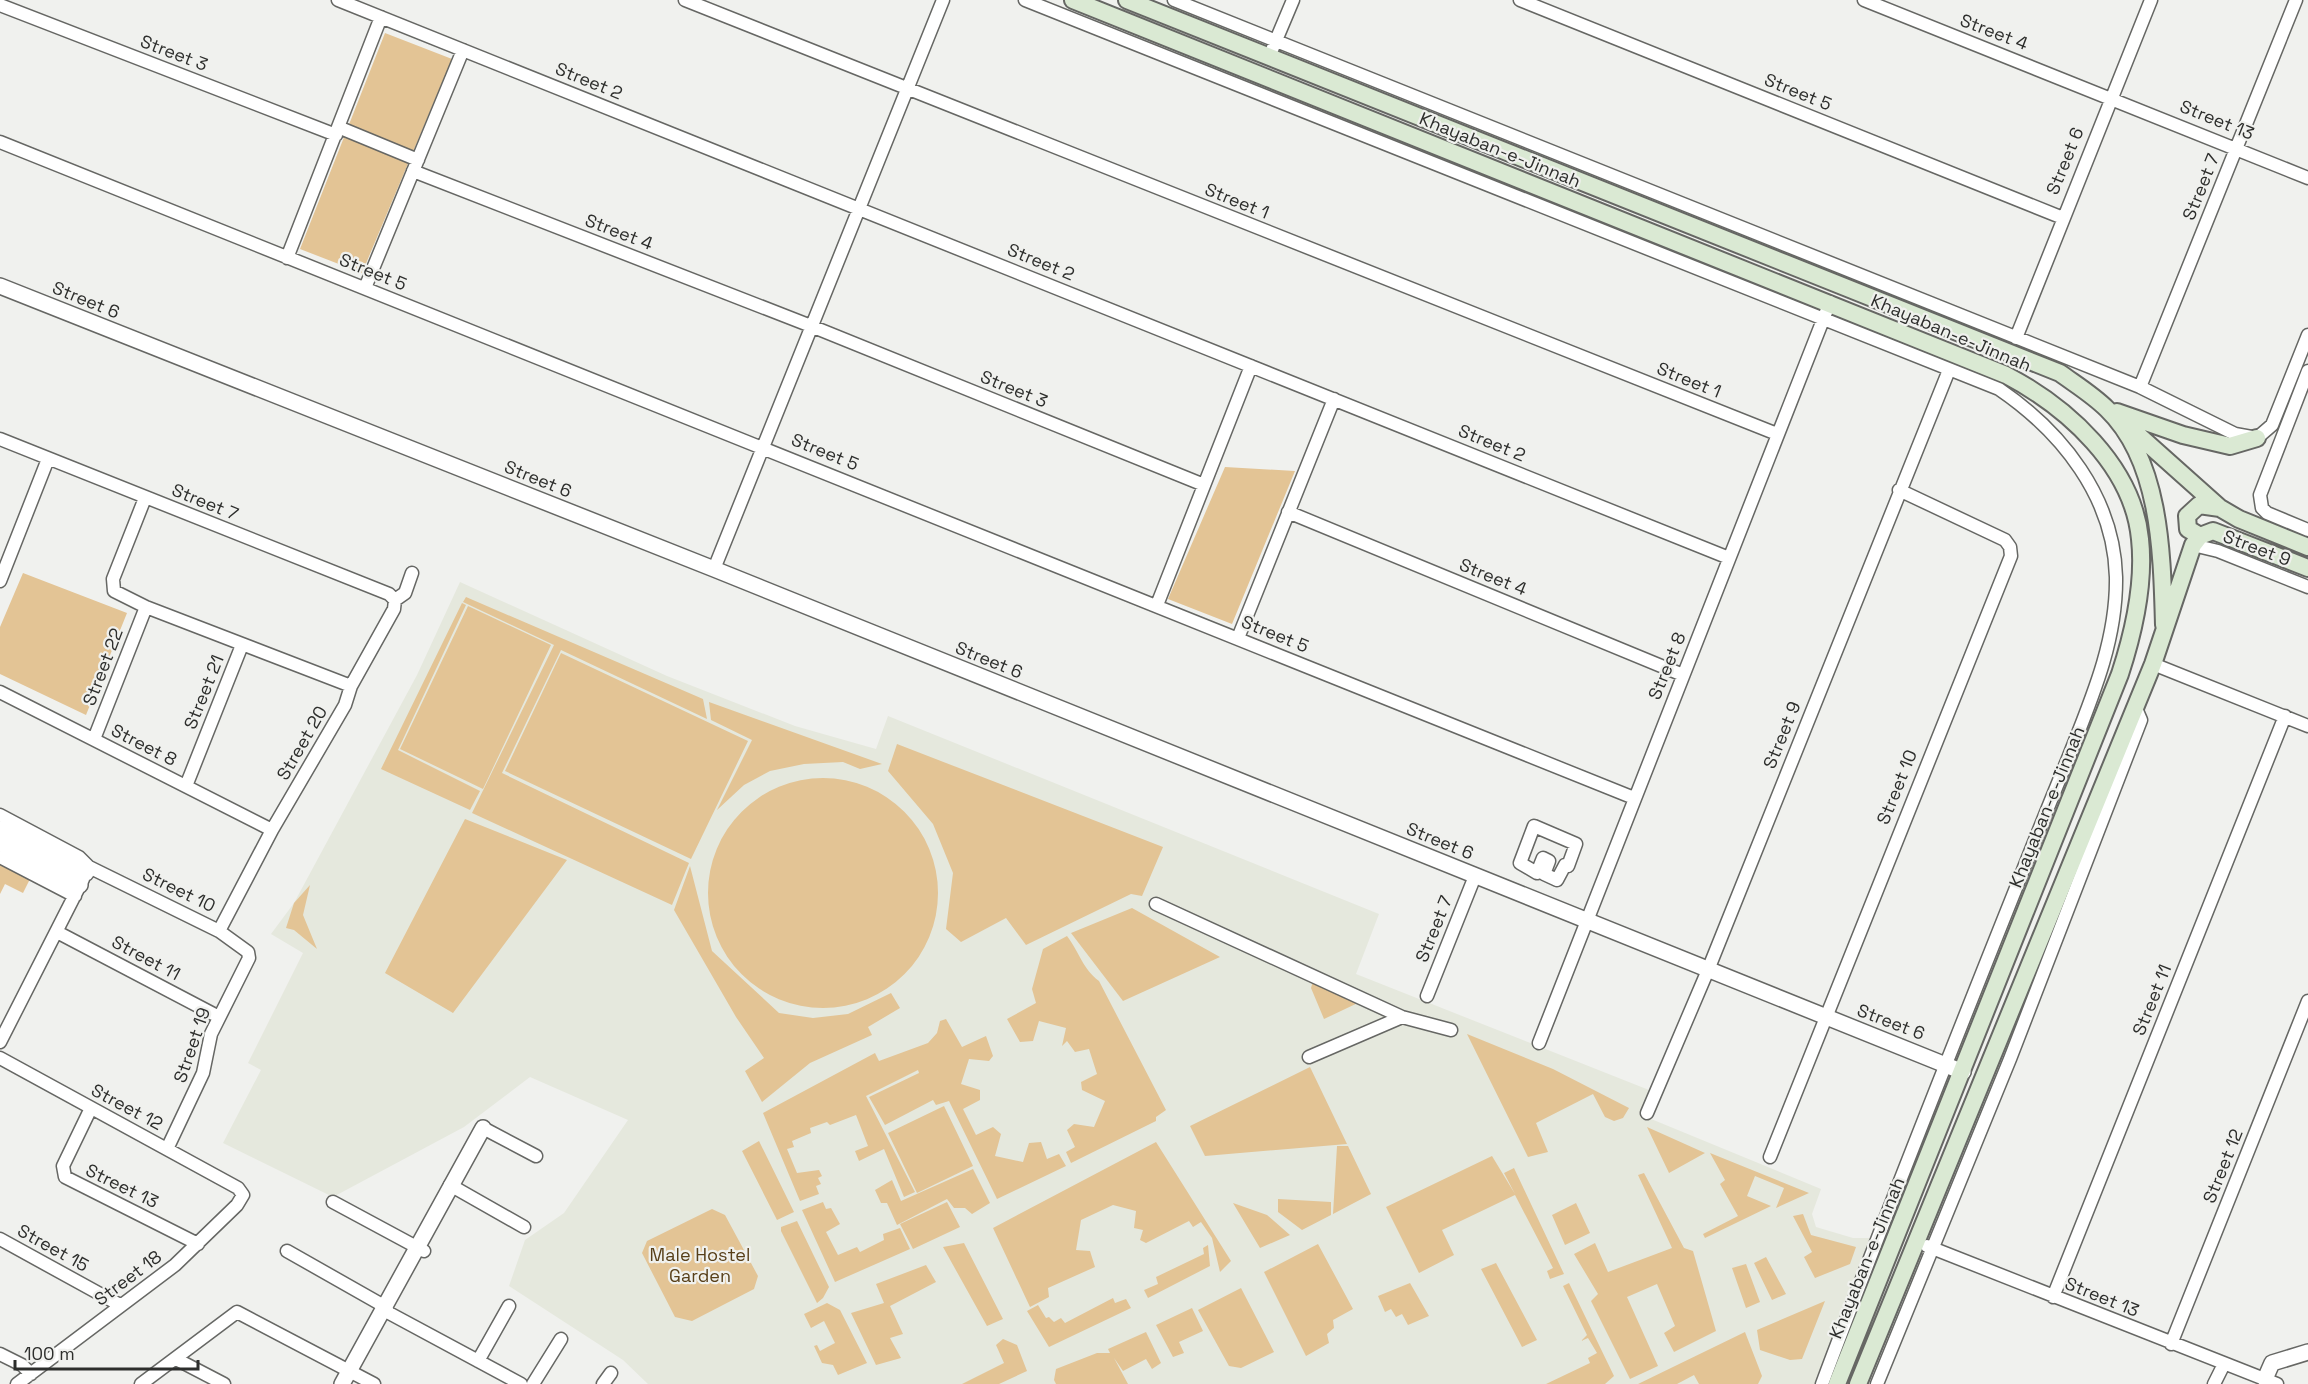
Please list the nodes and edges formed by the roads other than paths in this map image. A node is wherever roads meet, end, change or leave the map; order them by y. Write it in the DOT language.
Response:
graph roads {
  1 [pos="338,0"];
  2 [pos="685,0"];
  3 [pos="943,0"];
  4 [pos="1025,0"];
  5 [pos="1073,0"];
  6 [pos="1126,0"];
  7 [pos="1174,0"];
  8 [pos="1293,0"];
  9 [pos="1520,0"];
  10 [pos="1864,0"];
  11 [pos="2151,0"];
  12 [pos="2296,0"];
  13 [pos="0,5"];
  14 [pos="381,17"];
  15 [pos="1276,41"];
  16 [pos="463,50"];
  17 [pos="1269,57"];
  18 [pos="906,89"];
  19 [pos="2111,97"];
  20 [pos="337,131"];
  21 [pos="0,142"];
  22 [pos="2237,148"];
  23 [pos="416,165"];
  24 [pos="2308,178"];
  25 [pos="858,208"];
  26 [pos="2063,218"];
  27 [pos="287,258"];
  28 [pos="0,286"];
  29 [pos="365,288"];
  30 [pos="1830,302"];
  31 [pos="1822,320"];
  32 [pos="811,326"];
  33 [pos="2308,335"];
  34 [pos="2016,338"];
  35 [pos="1251,366"];
  36 [pos="1949,370"];
  37 [pos="2308,371"];
  38 [pos="2002,382"];
  39 [pos="2140,387"];
  40 [pos="1334,399"];
  41 [pos="2108,409"];
  42 [pos="1777,434"];
  43 [pos="2257,438"];
  44 [pos="0,439"];
  45 [pos="763,446"];
  46 [pos="48,459"];
  47 [pos="1204,485"];
  48 [pos="1899,490"];
  49 [pos="145,498"];
  50 [pos="2220,508"];
  51 [pos="1288,512"];
  52 [pos="2308,530"];
  53 [pos="2197,541"];
  54 [pos="2308,547"];
  55 [pos="1729,558"];
  56 [pos="2308,568"];
  57 [pos="714,569"];
  58 [pos="412,573"];
  59 [pos="0,581"];
  60 [pos="2308,587"];
  61 [pos="395,600"];
  62 [pos="1157,605"];
  63 [pos="146,607"];
  64 [pos="2164,625"];
  65 [pos="1238,638"];
  66 [pos="242,645"];
  67 [pos="2153,664"];
  68 [pos="1683,675"];
  69 [pos="351,686"];
  70 [pos="2096,689"];
  71 [pos="0,692"];
  72 [pos="2112,696"];
  73 [pos="2135,706"];
  74 [pos="2284,716"];
  75 [pos="2308,726"];
  76 [pos="94,739"];
  77 [pos="186,786"];
  78 [pos="1634,798"];
  79 [pos="0,815"];
  80 [pos="0,829"];
  81 [pos="272,830"];
  82 [pos="0,843"];
  83 [pos="0,857"];
  84 [pos="1475,876"];
  85 [pos="83,880"];
  86 [pos="1557,880"];
  87 [pos="1156,904"];
  88 [pos="1586,921"];
  89 [pos="219,931"];
  90 [pos="57,932"];
  91 [pos="248,952"];
  92 [pos="1708,970"];
  93 [pos="1427,996"];
  94 [pos="2308,1001"];
  95 [pos="219,1017"];
  96 [pos="1401,1017"];
  97 [pos="1826,1018"];
  98 [pos="1451,1030"];
  99 [pos="0,1042"];
  100 [pos="1539,1043"];
  101 [pos="1992,1052"];
  102 [pos="1309,1057"];
  103 [pos="0,1058"];
  104 [pos="2010,1059"];
  105 [pos="1945,1064"];
  106 [pos="1963,1072"];
  107 [pos="91,1108"];
  108 [pos="1647,1113"];
  109 [pos="487,1130"];
  110 [pos="167,1149"];
  111 [pos="536,1156"];
  112 [pos="1770,1157"];
  113 [pos="454,1187"];
  114 [pos="238,1188"];
  115 [pos="333,1202"];
  116 [pos="524,1227"];
  117 [pos="0,1239"];
  118 [pos="1914,1242"];
  119 [pos="198,1244"];
  120 [pos="1932,1248"];
  121 [pos="421,1249"];
  122 [pos="287,1251"];
  123 [pos="2053,1297"];
  124 [pos="120,1305"];
  125 [pos="509,1306"];
  126 [pos="387,1310"];
  127 [pos="561,1339"];
  128 [pos="2171,1344"];
  129 [pos="2308,1353"];
  130 [pos="0,1354"];
  131 [pos="176,1359"];
  132 [pos="478,1361"];
  133 [pos="2224,1364"];
  134 [pos="611,1373"];
  135 [pos="31,1374"];
  136 [pos="352,1376"];
  137 [pos="2271,1381"];
  138 [pos="17,1384"];
  139 [pos="141,1384"];
  140 [pos="224,1384"];
  141 [pos="342,1384"];
  142 [pos="374,1384"];
  143 [pos="521,1384"];
  144 [pos="533,1384"];
  145 [pos="603,1384"];
  146 [pos="1822,1384"];
  147 [pos="1837,1384"];
  148 [pos="1858,1384"];
  149 [pos="1877,1384"];
  150 [pos="2214,1384"];
  1 -- 14 [label="street, Street 2"];
  2 -- 18 [label="street, Street 1"];
  3 -- 18 [label="street"];
  4 -- 31 [label="street"];
  5 -- 30 [label="main road, Khayaban-e-Jinnah"];
  6 -- 17 [label="main road, Khayaban-e-Jinnah"];
  7 -- 15 [label="street"];
  8 -- 15 [label="street"];
  9 -- 26 [label="street, Street 5"];
  10 -- 19 [label="street, Street 4"];
  11 -- 19 [label="street, Street 6"];
  12 -- 22 [label="street, Street 7"];
  13 -- 20 [label="street, Street 3"];
  14 -- 16 [label="street, Street 2"];
  14 -- 20 [label="street"];
  15 -- 17 [label="street"];
  15 -- 34 [label="street"];
  16 -- 23 [label="street"];
  16 -- 25 [label="street, Street 2"];
  17 -- 41 [label="main road, Khayaban-e-Jinnah"];
  18 -- 25 [label="street"];
  18 -- 42 [label="street, Street 1"];
  19 -- 22 [label="street, Street 13"];
  19 -- 26 [label="street, Street 6"];
  20 -- 23 [label="street, Street 3"];
  20 -- 27 [label="street"];
  21 -- 27 [label="street, Street 5"];
  22 -- 24 [label="street, Street 13"];
  22 -- 39 [label="street, Street 7"];
  23 -- 29 [label="street"];
  23 -- 32 [label="street, Street 4"];
  25 -- 32 [label="street"];
  25 -- 35 [label="street, Street 2"];
  26 -- 34 [label="street, Street 6"];
  27 -- 29 [label="street, Street 5"];
  28 -- 57 [label="street, Street 6"];
  29 -- 45 [label="street, Street 5"];
  30 -- 31 [label="street, Street 8"];
  30 -- 38 [label="main road, Khayaban-e-Jinnah"];
  31 -- 36 [label="street"];
  31 -- 42 [label="street, Street 8"];
  32 -- 45 [label="street"];
  32 -- 47 [label="street, Street 3"];
  33 -- 43 [label="street"];
  34 -- 39 [label="street"];
  35 -- 40 [label="street, Street 2"];
  35 -- 47 [label="street"];
  36 -- 38 [label="street"];
  36 -- 48 [label="street, Street 9"];
  37 -- 52 [label="street"];
  38 -- 70 [label="street"];
  38 -- 72 [label="main road, Khayaban-e-Jinnah"];
  39 -- 43 [label="street"];
  40 -- 51 [label="street"];
  40 -- 55 [label="street, Street 2"];
  41 -- 43 [label="main road"];
  41 -- 50 [label="main road"];
  41 -- 64 [label="main road, Khayaban-e-Jinnah"];
  42 -- 55 [label="street, Street 8"];
  44 -- 46 [label="street, Street 7"];
  45 -- 57 [label="street"];
  45 -- 62 [label="street, Street 5"];
  46 -- 49 [label="street, Street 7"];
  46 -- 59 [label="street"];
  47 -- 62 [label="street"];
  48 -- 92 [label="street, Street 9"];
  48 -- 97 [label="street, Street 10"];
  49 -- 61 [label="street, Street 7"];
  49 -- 63 [label="street"];
  50 -- 53 [label="main road"];
  50 -- 54 [label="main road"];
  51 -- 65 [label="street"];
  51 -- 68 [label="street, Street 4"];
  53 -- 56 [label="main road"];
  53 -- 60 [label="street, Street 9"];
  53 -- 64 [label="main road, Khayaban-e-Jinnah"];
  55 -- 68 [label="street, Street 8"];
  57 -- 84 [label="street, Street 6"];
  58 -- 61 [label="street, Street 20"];
  61 -- 69 [label="street, Street 20"];
  62 -- 65 [label="street, Street 5"];
  63 -- 66 [label="street"];
  63 -- 76 [label="street, Street 22"];
  64 -- 67 [label="main road, Khayaban-e-Jinnah"];
  65 -- 78 [label="street, Street 5"];
  66 -- 69 [label="street"];
  66 -- 77 [label="street, Street 21"];
  67 -- 73 [label="main road, Khayaban-e-Jinnah"];
  67 -- 74 [label="street"];
  68 -- 78 [label="street, Street 8"];
  69 -- 81 [label="street, Street 20"];
  70 -- 72 [label="street"];
  70 -- 105 [label="street"];
  71 -- 76 [label="street, Street 8"];
  72 -- 106 [label="main road, Khayaban-e-Jinnah"];
  73 -- 101 [label="main road, Khayaban-e-Jinnah"];
  73 -- 104 [label="street"];
  74 -- 75 [label="street"];
  74 -- 123 [label="street, Street 11"];
  76 -- 77 [label="street, Street 8"];
  77 -- 81 [label="street, Street 8"];
  78 -- 88 [label="street, Street 8"];
  79 -- 85 [label="street"];
  80 -- 85 [label="street, Street 10"];
  81 -- 89 [label="street, Street 20"];
  82 -- 85 [label="street"];
  83 -- 85 [label="street"];
  84 -- 88 [label="street, Street 6"];
  84 -- 93 [label="street, Street 7"];
  85 -- 89 [label="street, Street 10"];
  85 -- 90 [label="street"];
  86 -- 86 [label="street"];
  87 -- 96 [label="street"];
  88 -- 92 [label="street, Street 6"];
  88 -- 100 [label="street, Street 8"];
  89 -- 91 [label="street, Street 10"];
  90 -- 95 [label="street, Street 11"];
  90 -- 99 [label="street"];
  91 -- 95 [label="street, Street 19"];
  92 -- 97 [label="street, Street 6"];
  92 -- 108 [label="street, Street 9"];
  94 -- 128 [label="street, Street 12"];
  95 -- 110 [label="street, Street 19"];
  96 -- 98 [label="street"];
  96 -- 102 [label="street"];
  97 -- 105 [label="street, Street 6"];
  97 -- 112 [label="street, Street 10"];
  101 -- 104 [label="street"];
  101 -- 118 [label="main road, Khayaban-e-Jinnah"];
  103 -- 107 [label="street, Street 12"];
  104 -- 120 [label="street"];
  105 -- 106 [label="street, Street 6"];
  105 -- 146 [label="street"];
  106 -- 147 [label="main road, Khayaban-e-Jinnah"];
  107 -- 110 [label="street, Street 12"];
  107 -- 119 [label="street, Street 13"];
  109 -- 111 [label="street"];
  109 -- 113 [label="street"];
  110 -- 114 [label="street, Street 12"];
  113 -- 116 [label="street"];
  113 -- 121 [label="street"];
  114 -- 119 [label="street, Street 18"];
  115 -- 121 [label="street"];
  117 -- 124 [label="street, Street 15"];
  118 -- 120 [label="street, Street 13"];
  118 -- 148 [label="main road, Khayaban-e-Jinnah"];
  119 -- 124 [label="street, Street 18"];
  120 -- 123 [label="street, Street 13"];
  120 -- 149 [label="street"];
  121 -- 126 [label="street"];
  122 -- 126 [label="street"];
  123 -- 128 [label="street, Street 13"];
  124 -- 135 [label="street, Street 18"];
  125 -- 132 [label="street"];
  126 -- 132 [label="street"];
  126 -- 136 [label="street"];
  127 -- 144 [label="street"];
  128 -- 133 [label="street, Street 13"];
  129 -- 137 [label="street"];
  130 -- 135 [label="street"];
  131 -- 136 [label="street"];
  131 -- 139 [label="street"];
  131 -- 140 [label="street"];
  132 -- 143 [label="street"];
  133 -- 137 [label="street, Street 13"];
  133 -- 150 [label="street"];
  134 -- 145 [label="street"];
  135 -- 138 [label="street, Street 18"];
  136 -- 141 [label="street"];
  136 -- 142 [label="street"];
}
